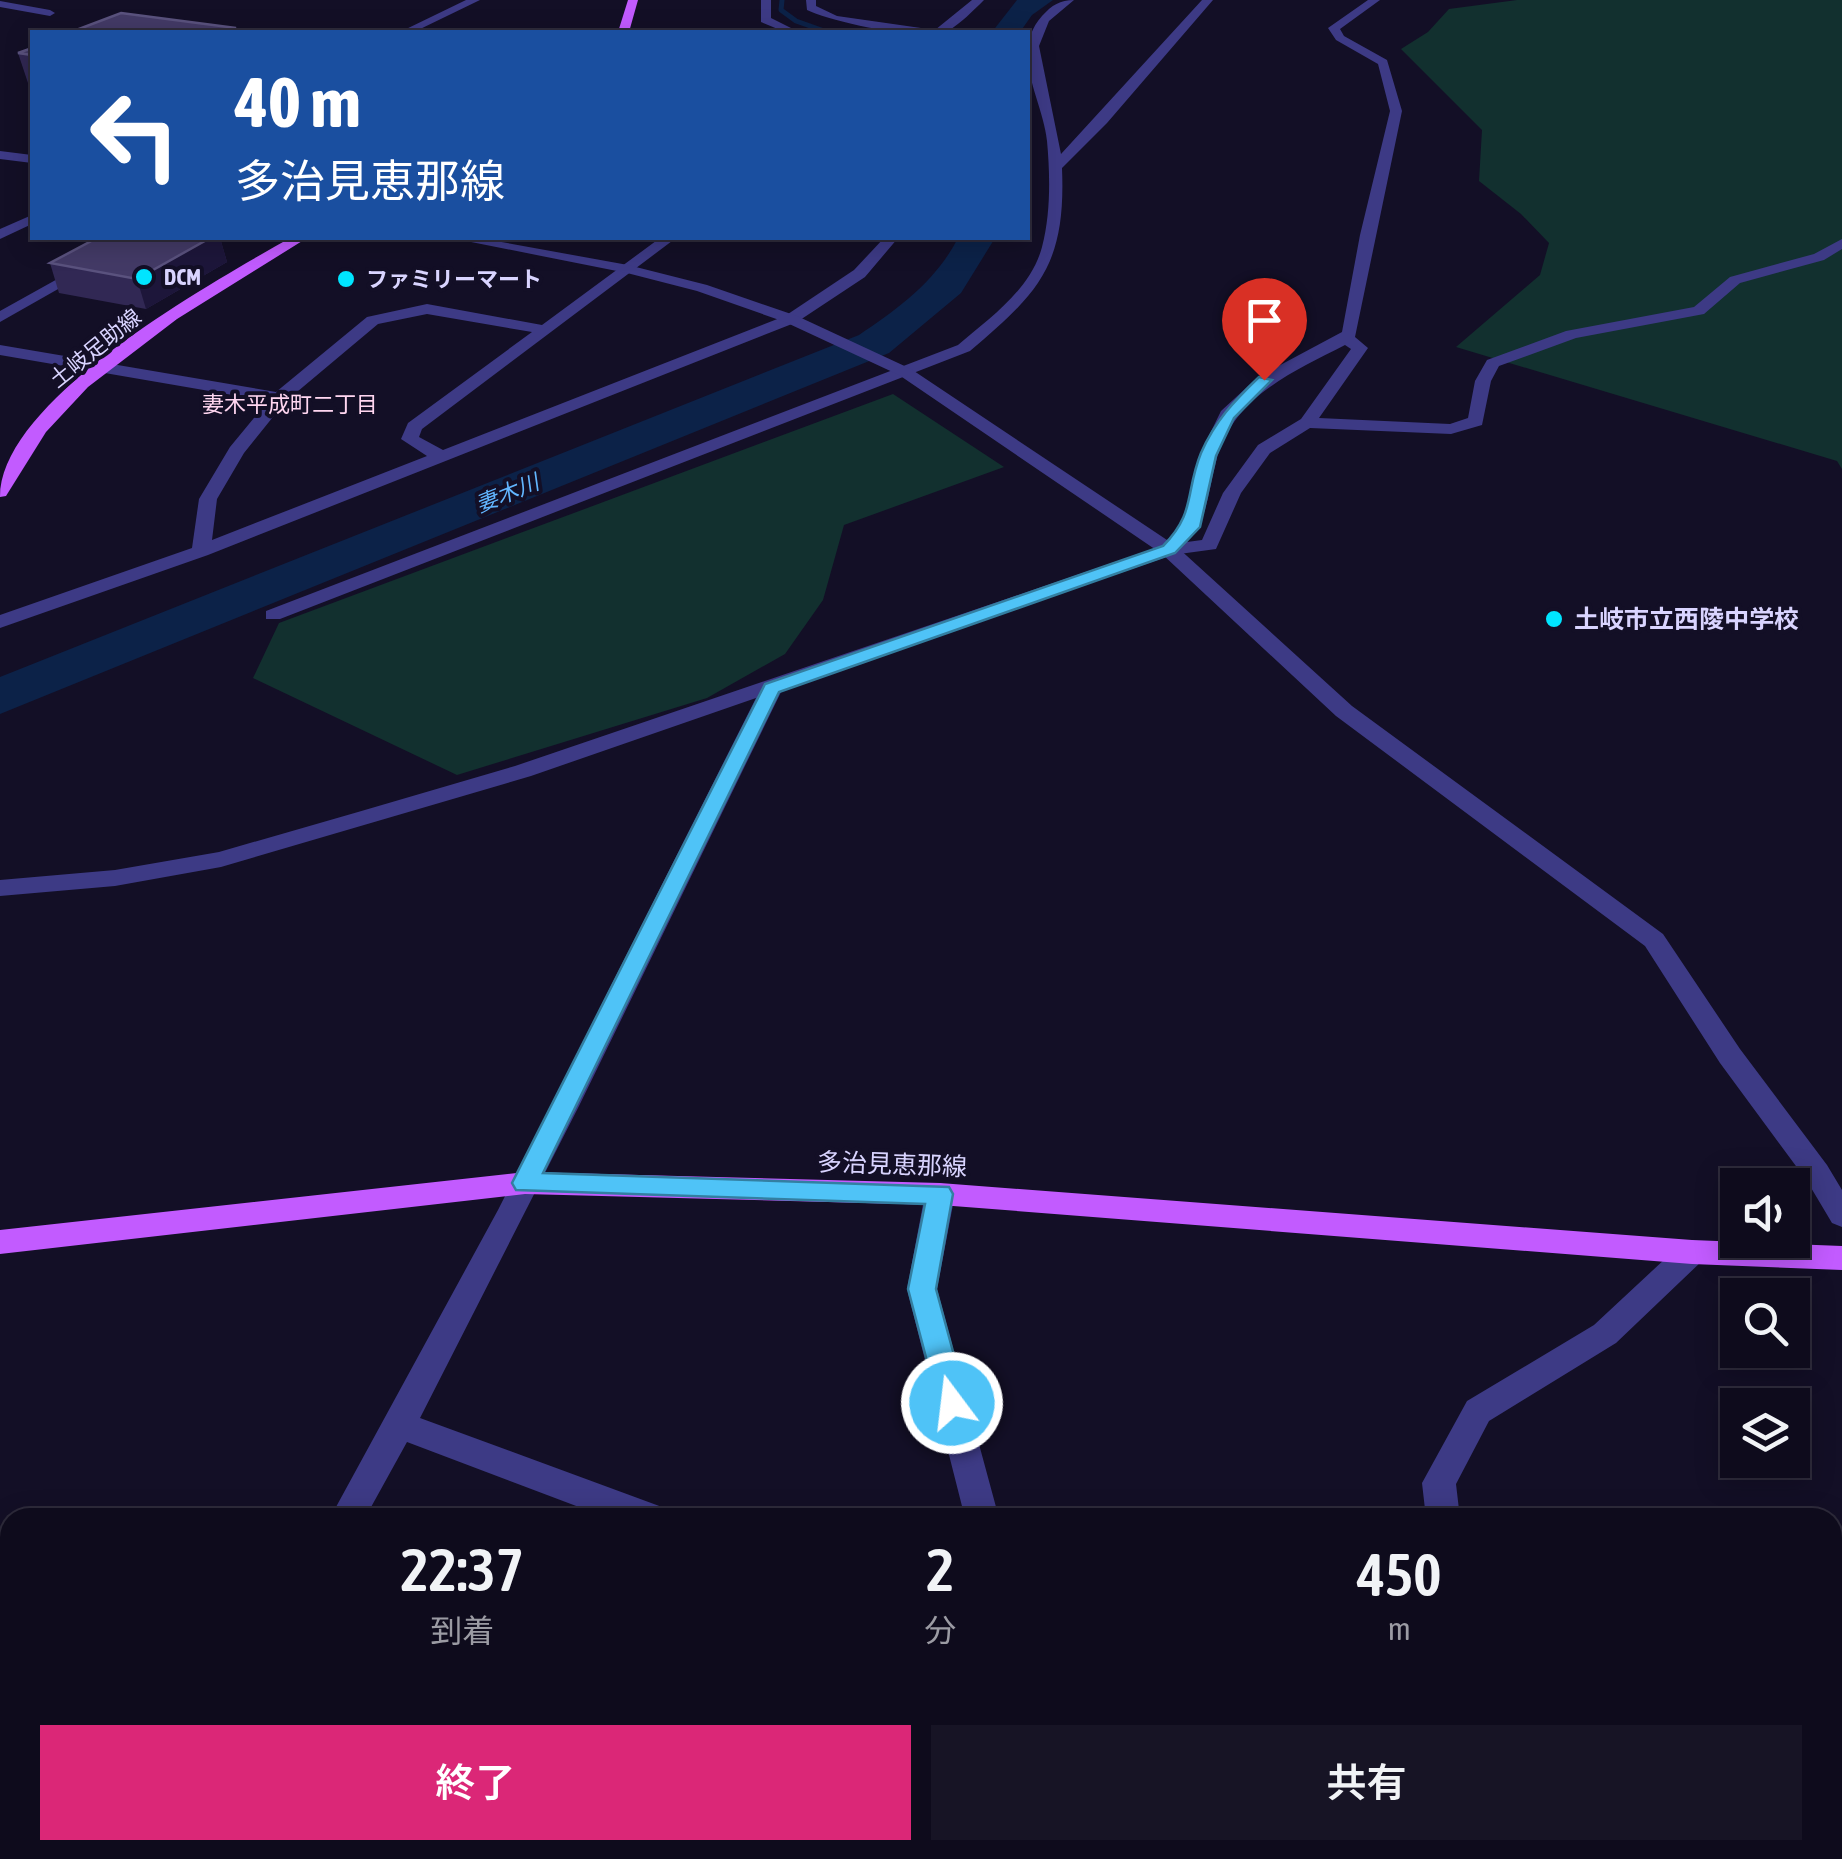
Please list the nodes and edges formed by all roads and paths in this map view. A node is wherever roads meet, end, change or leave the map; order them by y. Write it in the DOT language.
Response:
graph roads {
  1 [pos="475,0"];
  2 [pos="633,0"];
  3 [pos="766,0"];
  4 [pos="811,0"];
  5 [pos="979,0"];
  6 [pos="1069,0"];
  7 [pos="1208,0"];
  8 [pos="1376,0"];
  9 [pos="0,4"];
  10 [pos="50,14"];
  11 [pos="834,19"];
  12 [pos="819,23"];
  13 [pos="410,30"];
  14 [pos="624,30"];
  15 [pos="791,30"];
  16 [pos="919,30"];
  17 [pos="938,30"];
  18 [pos="0,155"];
  19 [pos="30,159"];
  20 [pos="1054,168"];
  21 [pos="30,220"];
  22 [pos="0,236"];
  23 [pos="137,240"];
  24 [pos="297,240"];
  25 [pos="478,240"];
  26 [pos="666,240"];
  27 [pos="888,240"];
  28 [pos="1842,242"];
  29 [pos="628,269"];
  30 [pos="0,317"];
  31 [pos="790,319"];
  32 [pos="545,330"];
  33 [pos="1346,338"];
  34 [pos="0,350"];
  35 [pos="102,367"];
  36 [pos="904,372"];
  37 [pos="279,398"];
  38 [pos="1307,423"];
  39 [pos="440,456"];
  40 [pos="0,492"];
  41 [pos="1169,550"];
  42 [pos="200,551"];
  43 [pos="273,615"];
  44 [pos="0,622"];
  45 [pos="772,688"];
  46 [pos="0,888"];
  47 [pos="525,1183"];
  48 [pos="940,1194"];
  49 [pos="1842,1215"];
  50 [pos="0,1242"];
  51 [pos="1692,1252"];
  52 [pos="1842,1258"];
  53 [pos="400,1425"];
  54 [pos="353,1508"];
  55 [pos="623,1508"];
  56 [pos="979,1508"];
  57 [pos="1442,1508"];
  1 -- 13 [label="street"];
  2 -- 14 [label="main road"];
  3 -- 15 [label="street"];
  4 -- 11 [label="street"];
  5 -- 17 [label="street"];
  6 -- 20 [label="street"];
  7 -- 20 [label="street"];
  8 -- 33 [label="street"];
  9 -- 10 [label="street"];
  11 -- 12 [label="street"];
  11 -- 16 [label="street"];
  18 -- 19 [label="street"];
  20 -- 36 [label="street"];
  21 -- 22 [label="street"];
  23 -- 30 [label="street"];
  24 -- 35 [label="main road, 土岐足助線"];
  25 -- 29 [label="street"];
  26 -- 29 [label="street"];
  27 -- 31 [label="street"];
  28 -- 38 [label="street"];
  29 -- 31 [label="street"];
  29 -- 32 [label="street"];
  31 -- 36 [label="street"];
  31 -- 39 [label="street"];
  32 -- 37 [label="street"];
  32 -- 39 [label="street"];
  33 -- 38 [label="street"];
  33 -- 41 [label="street"];
  34 -- 35 [label="street"];
  35 -- 37 [label="street"];
  35 -- 40 [label="main road, 土岐足助線"];
  36 -- 41 [label="street"];
  36 -- 43 [label="street"];
  37 -- 42 [label="street"];
  38 -- 41 [label="street"];
  39 -- 42 [label="street"];
  41 -- 45 [label="street"];
  41 -- 49 [label="street"];
  42 -- 44 [label="street"];
  45 -- 46 [label="street"];
  45 -- 47 [label="street"];
  47 -- 48 [label="main road, 多治見恵那線"];
  47 -- 50 [label="main road, 多治見恵那線"];
  47 -- 53 [label="street"];
  48 -- 51 [label="main road, 多治見恵那線"];
  48 -- 56 [label="street"];
  51 -- 52 [label="main road, 多治見恵那線"];
  51 -- 57 [label="street"];
  53 -- 54 [label="street"];
  53 -- 55 [label="street"];
}
